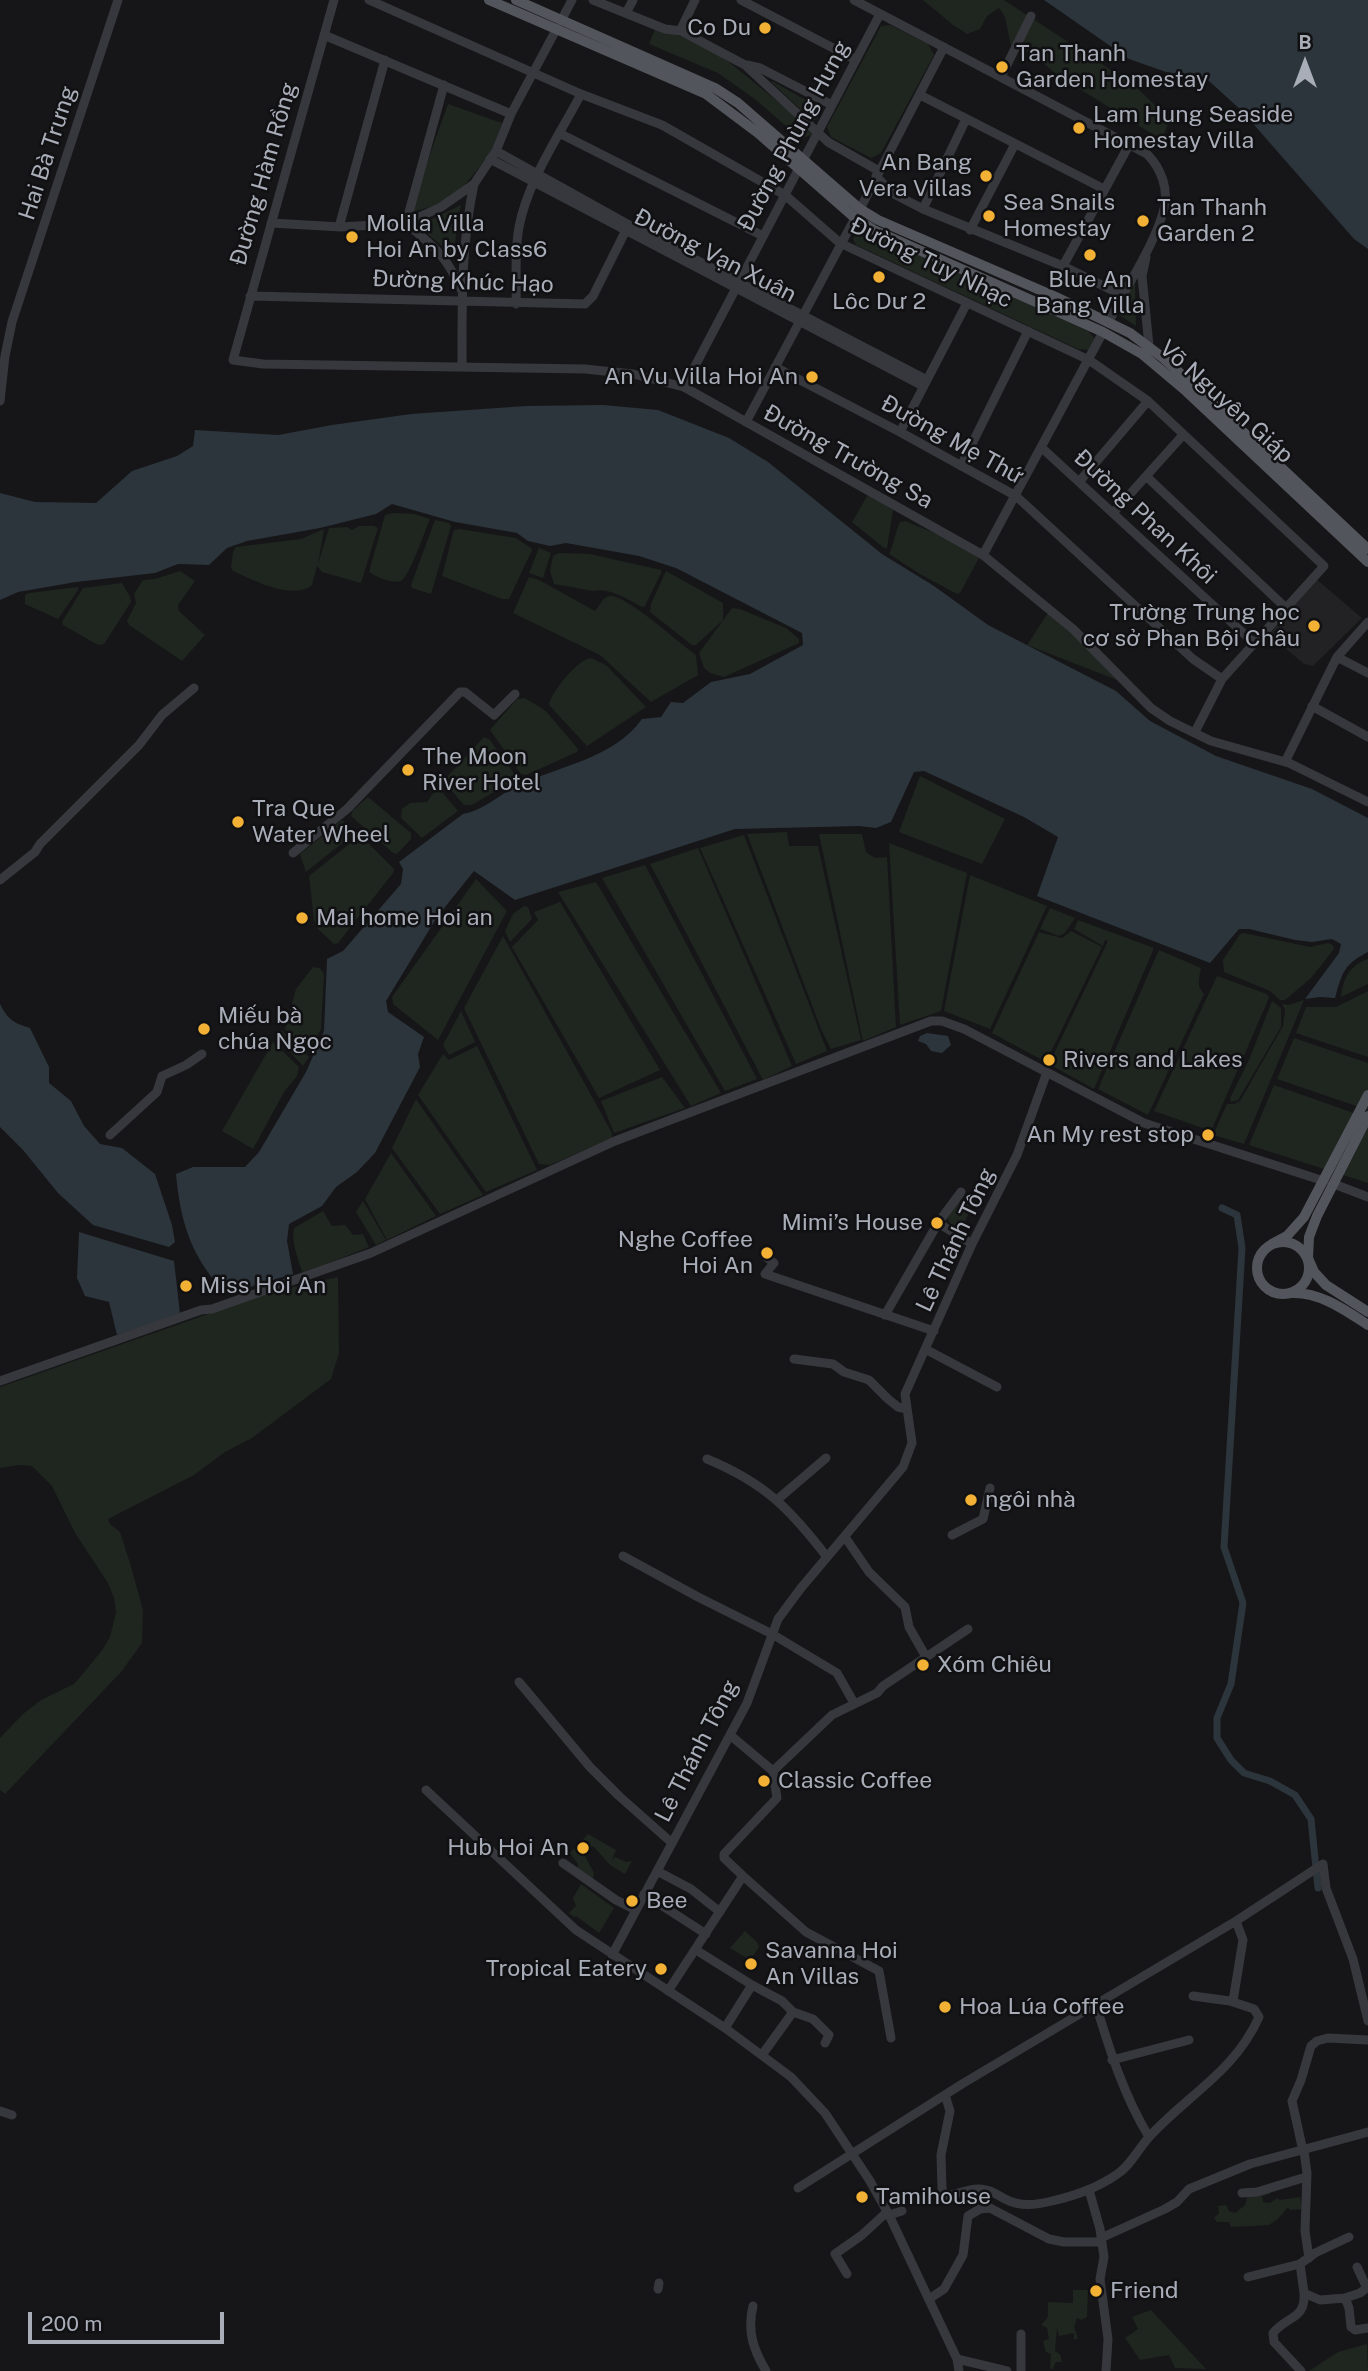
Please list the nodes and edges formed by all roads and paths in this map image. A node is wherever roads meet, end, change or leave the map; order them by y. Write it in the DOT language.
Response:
graph roads {
  1 [pos="118,0"];
  2 [pos="334,0"];
  3 [pos="369,0"];
  4 [pos="489,0"];
  5 [pos="516,0"];
  6 [pos="572,0"];
  7 [pos="593,0"];
  8 [pos="633,0"];
  9 [pos="695,0"];
  10 [pos="741,0"];
  11 [pos="854,0"];
  12 [pos="626,13"];
  13 [pos="880,14"];
  14 [pos="1031,16"];
  15 [pos="559,24"];
  16 [pos="680,31"];
  17 [pos="324,35"];
  18 [pos="944,47"];
  19 [pos="856,60"];
  20 [pos="385,61"];
  21 [pos="745,65"];
  22 [pos="534,72"];
  23 [pos="1002,77"];
  24 [pos="444,85"];
  25 [pos="581,94"];
  26 [pos="920,95"];
  27 [pos="832,105"];
  28 [pos="511,114"];
  29 [pos="966,119"];
  30 [pos="818,131"];
  31 [pos="561,134"];
  32 [pos="1015,144"];
  33 [pos="1129,145"];
  34 [pos="493,155"];
  35 [pos="801,165"];
  36 [pos="878,173"];
  37 [pos="536,179"];
  38 [pos="474,184"];
  39 [pos="1104,189"];
  40 [pos="785,195"];
  41 [pos="923,209"];
  42 [pos="858,214"];
  43 [pos="271,223"];
  44 [pos="406,223"];
  45 [pos="339,227"];
  46 [pos="627,228"];
  47 [pos="970,230"];
  48 [pos="763,236"];
  49 [pos="840,243"];
  50 [pos="1149,246"];
  51 [pos="1063,266"];
  52 [pos="738,284"];
  53 [pos="462,291"];
  54 [pos="1122,295"];
  55 [pos="250,296"];
  56 [pos="463,301"];
  57 [pos="967,303"];
  58 [pos="516,304"];
  59 [pos="802,318"];
  60 [pos="1106,327"];
  61 [pos="1028,331"];
  62 [pos="1149,346"];
  63 [pos="233,360"];
  64 [pos="1089,360"];
  65 [pos="4,366"];
  66 [pos="775,367"];
  67 [pos="462,368"];
  68 [pos="0,376"];
  69 [pos="925,383"];
  70 [pos="684,387"];
  71 [pos="0,401"];
  72 [pos="1148,401"];
  73 [pos="746,422"];
  74 [pos="900,432"];
  75 [pos="1183,435"];
  76 [pos="1042,448"];
  77 [pos="961,466"];
  78 [pos="1146,476"];
  79 [pos="1079,482"];
  80 [pos="1016,496"];
  81 [pos="1113,513"];
  82 [pos="1368,549"];
  83 [pos="983,555"];
  84 [pos="1368,562"];
  85 [pos="1286,608"];
  86 [pos="1368,622"];
  87 [pos="1254,643"];
  88 [pos="1337,657"];
  89 [pos="1368,673"];
  90 [pos="1222,679"];
  91 [pos="194,688"];
  92 [pos="515,694"];
  93 [pos="1312,706"];
  94 [pos="1195,732"];
  95 [pos="1368,737"];
  96 [pos="1285,762"];
  97 [pos="1368,802"];
  98 [pos="293,853"];
  99 [pos="0,880"];
  100 [pos="202,1054"];
  101 [pos="1047,1072"];
  102 [pos="1368,1095"];
  103 [pos="1368,1116"];
  104 [pos="110,1135"];
  105 [pos="1329,1183"];
  106 [pos="961,1192"];
  107 [pos="1368,1197"];
  108 [pos="937,1223"];
  109 [pos="972,1244"];
  110 [pos="1272,1244"];
  111 [pos="767,1252"];
  112 [pos="1308,1258"];
  113 [pos="1289,1293"];
  114 [pos="1368,1312"];
  115 [pos="885,1315"];
  116 [pos="1368,1325"];
  117 [pos="934,1331"];
  118 [pos="925,1349"];
  119 [pos="794,1359"];
  120 [pos="0,1381"];
  121 [pos="997,1387"];
  122 [pos="907,1409"];
  123 [pos="826,1458"];
  124 [pos="707,1459"];
  125 [pos="990,1488"];
  126 [pos="778,1499"];
  127 [pos="952,1535"];
  128 [pos="845,1537"];
  129 [pos="622,1556"];
  130 [pos="827,1557"];
  131 [pos="968,1629"];
  132 [pos="772,1634"];
  133 [pos="926,1657"];
  134 [pos="519,1682"];
  135 [pos="854,1703"];
  136 [pos="730,1735"];
  137 [pos="773,1771"];
  138 [pos="426,1790"];
  139 [pos="672,1843"];
  140 [pos="563,1863"];
  141 [pos="657,1871"];
  142 [pos="743,1876"];
  143 [pos="645,1894"];
  144 [pos="636,1910"];
  145 [pos="720,1912"];
  146 [pos="1236,1922"];
  147 [pos="706,1934"];
  148 [pos="696,1950"];
  149 [pos="612,1955"];
  150 [pos="751,1985"];
  151 [pos="668,1991"];
  152 [pos="1193,1996"];
  153 [pos="1233,2001"];
  154 [pos="1096,2005"];
  155 [pos="793,2012"];
  156 [pos="1368,2021"];
  157 [pos="725,2028"];
  158 [pos="891,2038"];
  159 [pos="1189,2040"];
  160 [pos="1368,2040"];
  161 [pos="825,2042"];
  162 [pos="762,2055"];
  163 [pos="1112,2060"];
  164 [pos="945,2095"];
  165 [pos="0,2111"];
  166 [pos="12,2115"];
  167 [pos="1368,2132"];
  168 [pos="1149,2137"];
  169 [pos="1303,2151"];
  170 [pos="853,2153"];
  171 [pos="1306,2177"];
  172 [pos="798,2188"];
  173 [pos="1089,2190"];
  174 [pos="1242,2193"];
  175 [pos="902,2211"];
  176 [pos="888,2214"];
  177 [pos="1349,2237"];
  178 [pos="1102,2240"];
  179 [pos="1309,2258"];
  180 [pos="1300,2264"];
  181 [pos="1357,2267"];
  182 [pos="847,2273"];
  183 [pos="1248,2277"];
  184 [pos="1304,2293"];
  185 [pos="1345,2298"];
  186 [pos="929,2299"];
  187 [pos="752,2309"];
  188 [pos="1368,2328"];
  189 [pos="1021,2334"];
  190 [pos="957,2359"];
  191 [pos="766,2371"];
  192 [pos="959,2371"];
  193 [pos="1007,2371"];
  194 [pos="1021,2371"];
  195 [pos="1106,2371"];
  196 [pos="1301,2371"];
  1 -- 65 [label="street, Hai Bà Trưng"];
  2 -- 17 [label="street, Đường Hàm Rồng"];
  3 -- 22 [label="street, Đường Tuy Nhạc"];
  4 -- 15 [label="main road, Võ Nguyên Giáp"];
  5 -- 15 [label="main road, Võ Nguyên Giáp"];
  6 -- 15 [label="street"];
  7 -- 12 [label="street"];
  8 -- 12 [label="street"];
  9 -- 16 [label="street"];
  10 -- 19 [label="street"];
  11 -- 13 [label="street"];
  12 -- 16 [label="street"];
  13 -- 18 [label="street"];
  13 -- 19 [label="street, Đường Phùng Hưng"];
  14 -- 23 [label="street"];
  15 -- 22 [label="street"];
  15 -- 35 [label="main road, Võ Nguyên Giáp"];
  16 -- 21 [label="street"];
  17 -- 20 [label="street"];
  17 -- 43 [label="street, Đường Hàm Rồng"];
  18 -- 23 [label="street"];
  18 -- 26 [label="street"];
  19 -- 27 [label="street, Đường Phùng Hưng"];
  20 -- 24 [label="street"];
  20 -- 45 [label="street"];
  21 -- 27 [label="street"];
  21 -- 30 [label="street"];
  22 -- 25 [label="street, Đường Tuy Nhạc"];
  22 -- 28 [label="street"];
  23 -- 33 [label="street"];
  24 -- 28 [label="street"];
  24 -- 44 [label="street"];
  25 -- 31 [label="street"];
  25 -- 40 [label="street, Đường Tuy Nhạc"];
  26 -- 29 [label="street"];
  26 -- 36 [label="street"];
  27 -- 30 [label="street, Đường Phùng Hưng"];
  28 -- 34 [label="street"];
  29 -- 32 [label="street"];
  29 -- 41 [label="street"];
  30 -- 35 [label="street, Đường Phùng Hưng"];
  30 -- 36 [label="street"];
  31 -- 37 [label="street"];
  31 -- 48 [label="street"];
  32 -- 39 [label="street"];
  32 -- 47 [label="street"];
  33 -- 39 [label="street"];
  33 -- 50 [label="street"];
  34 -- 37 [label="street, Đường Vạn Xuân"];
  34 -- 38 [label="street"];
  35 -- 40 [label="street, Đường Phùng Hưng"];
  35 -- 42 [label="main road, Võ Nguyên Giáp"];
  36 -- 41 [label="street"];
  36 -- 42 [label="street"];
  37 -- 46 [label="street, Đường Vạn Xuân"];
  37 -- 58 [label="street"];
  38 -- 44 [label="street"];
  38 -- 53 [label="street"];
  39 -- 51 [label="street"];
  40 -- 48 [label="street, Đường Phùng Hưng"];
  40 -- 49 [label="street, Đường Tuy Nhạc"];
  41 -- 47 [label="street"];
  42 -- 49 [label="street"];
  42 -- 60 [label="main road, Võ Nguyên Giáp"];
  43 -- 45 [label="street"];
  43 -- 55 [label="street, Đường Hàm Rồng"];
  44 -- 45 [label="street"];
  44 -- 53 [label="street"];
  46 -- 52 [label="street, Đường Vạn Xuân"];
  46 -- 58 [label="street, Đường Khúc Hạo"];
  47 -- 51 [label="street"];
  48 -- 52 [label="street, Đường Phùng Hưng"];
  49 -- 57 [label="street, Đường Tuy Nhạc"];
  49 -- 59 [label="street"];
  50 -- 54 [label="street"];
  50 -- 62 [label="street"];
  51 -- 54 [label="street"];
  52 -- 59 [label="street, Đường Vạn Xuân"];
  52 -- 70 [label="street, Đường Phùng Hưng"];
  53 -- 56 [label="street"];
  54 -- 60 [label="street"];
  55 -- 56 [label="street, Đường Khúc Hạo"];
  55 -- 63 [label="street, Đường Hàm Rồng"];
  56 -- 58 [label="street, Đường Khúc Hạo"];
  56 -- 67 [label="street"];
  57 -- 61 [label="street, Đường Tuy Nhạc"];
  57 -- 69 [label="street"];
  59 -- 66 [label="street"];
  59 -- 69 [label="street, Đường Vạn Xuân"];
  60 -- 62 [label="main road, Võ Nguyên Giáp"];
  60 -- 64 [label="street"];
  60 -- 84 [label="main road, Võ Nguyên Giáp"];
  61 -- 64 [label="street, Đường Tuy Nhạc"];
  61 -- 77 [label="street"];
  62 -- 82 [label="main road, Võ Nguyên Giáp"];
  63 -- 67 [label="street, Đường Trường Sa"];
  64 -- 72 [label="street, Đường Tuy Nhạc"];
  64 -- 76 [label="street"];
  65 -- 68 [label="street"];
  65 -- 71 [label="street, Hai Bà Trưng"];
  66 -- 73 [label="street"];
  66 -- 74 [label="street, Đường Mẹ Thứ"];
  67 -- 70 [label="street, Đường Trường Sa"];
  69 -- 74 [label="street"];
  70 -- 73 [label="street, Đường Trường Sa"];
  72 -- 75 [label="street, Đường Tuy Nhạc"];
  72 -- 79 [label="street"];
  73 -- 83 [label="street, Đường Trường Sa"];
  74 -- 77 [label="street, Đường Mẹ Thứ"];
  75 -- 78 [label="street"];
  75 -- 85 [label="street, Đường Tuy Nhạc"];
  76 -- 79 [label="street, Đường Phan Khôi"];
  76 -- 80 [label="street"];
  77 -- 80 [label="street, Đường Mẹ Thứ"];
  78 -- 81 [label="street"];
  78 -- 85 [label="street"];
  79 -- 81 [label="street, Đường Phan Khôi"];
  80 -- 83 [label="street"];
  80 -- 90 [label="street, Đường Mẹ Thứ"];
  81 -- 87 [label="street, Đường Phan Khôi"];
  83 -- 94 [label="street, Đường Trường Sa"];
  85 -- 87 [label="street"];
  86 -- 88 [label="street"];
  87 -- 90 [label="street"];
  88 -- 89 [label="street"];
  88 -- 93 [label="street"];
  90 -- 94 [label="street"];
  91 -- 99 [label="street"];
  92 -- 98 [label="street"];
  93 -- 95 [label="street"];
  93 -- 96 [label="street"];
  94 -- 96 [label="street, Đường Trường Sa"];
  96 -- 97 [label="street, Đường Trường Sa"];
  100 -- 104 [label="street"];
  101 -- 105 [label="street"];
  101 -- 109 [label="street, Lê Thánh Tông"];
  101 -- 120 [label="street"];
  102 -- 105 [label="main road"];
  103 -- 105 [label="main road"];
  105 -- 107 [label="street"];
  105 -- 110 [label="main road"];
  105 -- 112 [label="main road"];
  106 -- 108 [label="street"];
  108 -- 109 [label="street"];
  108 -- 115 [label="street"];
  109 -- 117 [label="street, Lê Thánh Tông"];
  110 -- 112 [label="main road"];
  110 -- 113 [label="main road"];
  111 -- 115 [label="street"];
  112 -- 113 [label="main road"];
  112 -- 114 [label="main road"];
  113 -- 116 [label="main road"];
  115 -- 117 [label="street"];
  117 -- 118 [label="street, Lê Thánh Tông"];
  118 -- 121 [label="street"];
  118 -- 122 [label="street, Lê Thánh Tông"];
  119 -- 122 [label="street"];
  122 -- 128 [label="street, Lê Thánh Tông"];
  123 -- 126 [label="street"];
  124 -- 126 [label="street"];
  125 -- 127 [label="street"];
  126 -- 130 [label="street"];
  128 -- 130 [label="street, Lê Thánh Tông"];
  128 -- 133 [label="street"];
  129 -- 132 [label="street"];
  130 -- 132 [label="street, Lê Thánh Tông"];
  131 -- 133 [label="street"];
  132 -- 135 [label="street"];
  132 -- 136 [label="street, Lê Thánh Tông"];
  133 -- 135 [label="street"];
  134 -- 139 [label="street"];
  135 -- 137 [label="street"];
  136 -- 137 [label="street"];
  136 -- 139 [label="street, Lê Thánh Tông"];
  137 -- 142 [label="street"];
  138 -- 149 [label="street"];
  139 -- 141 [label="street, Lê Thánh Tông"];
  140 -- 144 [label="street"];
  141 -- 143 [label="street, Lê Thánh Tông"];
  141 -- 145 [label="street"];
  142 -- 145 [label="street"];
  142 -- 158 [label="street"];
  143 -- 144 [label="street, Lê Thánh Tông"];
  143 -- 147 [label="street"];
  144 -- 149 [label="street, Lê Thánh Tông"];
  145 -- 147 [label="street"];
  146 -- 153 [label="street"];
  146 -- 154 [label="street"];
  146 -- 156 [label="street"];
  147 -- 148 [label="street"];
  148 -- 150 [label="street"];
  148 -- 151 [label="street"];
  149 -- 151 [label="street"];
  150 -- 155 [label="street"];
  150 -- 157 [label="street"];
  151 -- 157 [label="street"];
  152 -- 153 [label="street"];
  153 -- 168 [label="street"];
  154 -- 163 [label="street"];
  154 -- 164 [label="street"];
  155 -- 161 [label="street"];
  155 -- 162 [label="street"];
  157 -- 162 [label="street"];
  159 -- 163 [label="street"];
  160 -- 169 [label="street"];
  162 -- 170 [label="street"];
  163 -- 168 [label="street"];
  164 -- 170 [label="street"];
  164 -- 173 [label="street"];
  165 -- 166 [label="street"];
  167 -- 169 [label="street"];
  168 -- 173 [label="street"];
  169 -- 171 [label="street"];
  169 -- 178 [label="street"];
  170 -- 172 [label="street"];
  170 -- 176 [label="street"];
  171 -- 174 [label="street"];
  171 -- 179 [label="street"];
  173 -- 178 [label="street"];
  175 -- 176 [label="street"];
  176 -- 182 [label="street"];
  176 -- 186 [label="street"];
  177 -- 179 [label="street"];
  178 -- 186 [label="street"];
  178 -- 195 [label="street"];
  179 -- 180 [label="street"];
  180 -- 183 [label="street"];
  180 -- 184 [label="street"];
  181 -- 185 [label="street"];
  184 -- 185 [label="street"];
  184 -- 196 [label="street"];
  185 -- 188 [label="street"];
  186 -- 190 [label="street"];
  187 -- 191 [label="street"];
  189 -- 194 [label="street"];
  190 -- 192 [label="street"];
  190 -- 193 [label="street"];
}
